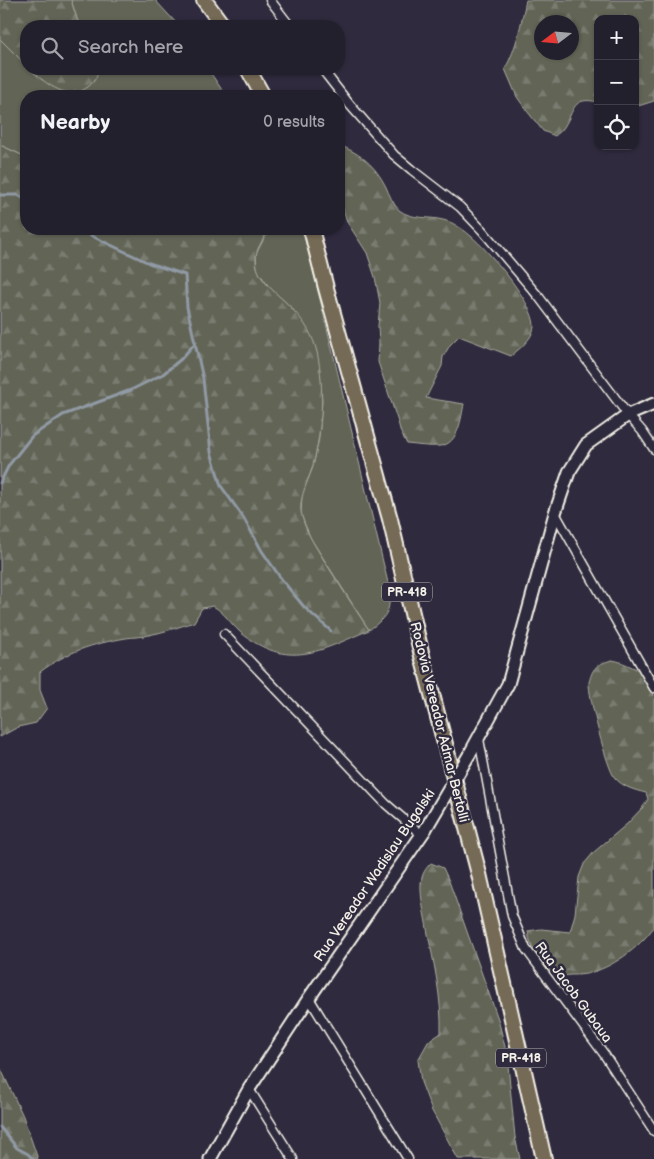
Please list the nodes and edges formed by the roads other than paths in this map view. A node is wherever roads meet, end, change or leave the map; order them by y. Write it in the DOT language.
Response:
graph roads {
  1 [pos="204,0"];
  2 [pos="270,0"];
  3 [pos="219,20"];
  4 [pos="285,20"];
  5 [pos="251,75"];
  6 [pos="327,75"];
  7 [pos="260,90"];
  8 [pos="338,90"];
  9 [pos="345,99"];
  10 [pos="313,235"];
  11 [pos="654,404"];
  12 [pos="628,415"];
  13 [pos="654,449"];
  14 [pos="555,513"];
  15 [pos="224,634"];
  16 [pos="654,688"];
  17 [pos="479,739"];
  18 [pos="424,832"];
  19 [pos="309,998"];
  20 [pos="248,1089"];
  21 [pos="654,1130"];
  22 [pos="210,1159"];
  23 [pos="293,1159"];
  24 [pos="408,1159"];
  25 [pos="544,1159"];
  1 -- 3 [label="highway"];
  2 -- 4 [label="street"];
  5 -- 7 [label="highway"];
  6 -- 8 [label="street"];
  9 -- 12 [label="street"];
  10 -- 25 [label="highway, Rodovia Vereador Admar Bertolli / PR-418"];
  11 -- 12 [label="main road, Rua Vereador Wadislau Bugalski"];
  12 -- 13 [label="street"];
  12 -- 14 [label="main road, Rua Vereador Wadislau Bugalski"];
  14 -- 16 [label="street"];
  14 -- 17 [label="main road, Rua Vereador Wadislau Bugalski"];
  15 -- 18 [label="street"];
  17 -- 18 [label="main road, Rua Vereador Wadislau Bugalski, bridge"];
  17 -- 21 [label="street, Rua Jacob Gubaua"];
  18 -- 19 [label="main road, Rua Vereador Wadislau Bugalski"];
  19 -- 20 [label="main road, Rua Vereador Wadislau Bugalski"];
  19 -- 24 [label="street"];
  20 -- 22 [label="main road, Rua Vereador Wadislau Bugalski"];
  20 -- 23 [label="street"];
}
